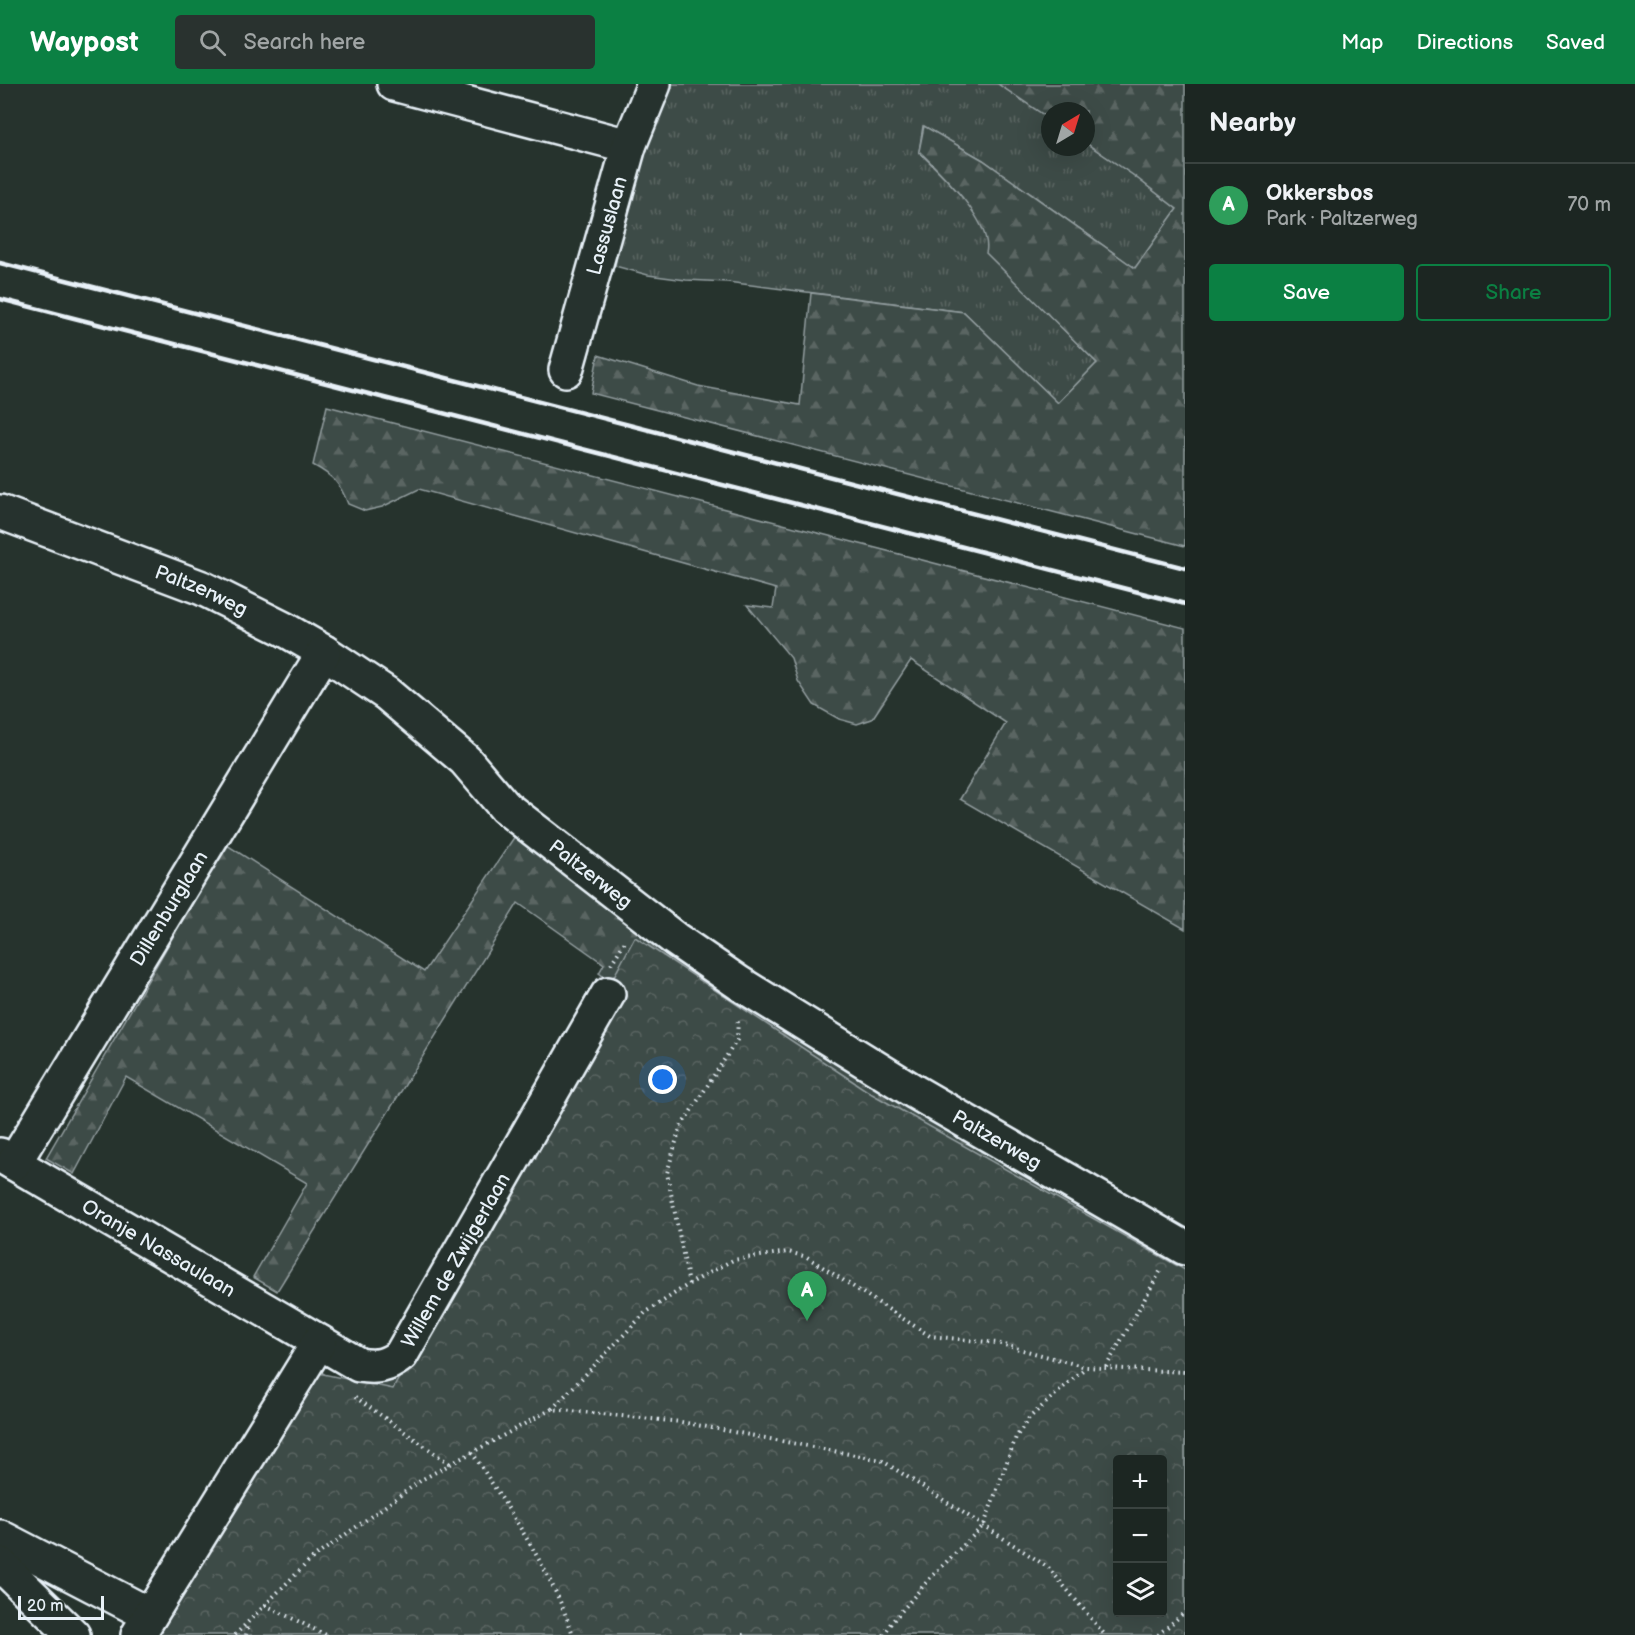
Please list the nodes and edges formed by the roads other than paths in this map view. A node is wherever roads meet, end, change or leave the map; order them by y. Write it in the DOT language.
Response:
graph roads {
  1 [pos="394,84"];
  2 [pos="654,84"];
  3 [pos="629,146"];
  4 [pos="566,370"];
  5 [pos="0,512"];
  6 [pos="324,652"];
  7 [pos="608,994"];
  8 [pos="7,1159"];
  9 [pos="1180,1246"];
  10 [pos="319,1341"];
  11 [pos="0,1537"];
  12 [pos="0,1564"];
  13 [pos="144,1625"];
  14 [pos="73,1635"];
  1 -- 3 [label="street"];
  2 -- 3 [label="street, Lassuslaan"];
  3 -- 4 [label="street, Lassuslaan"];
  5 -- 6 [label="street, Paltzerweg"];
  6 -- 8 [label="street, Dillenburglaan"];
  6 -- 9 [label="street, Paltzerweg"];
  7 -- 10 [label="street, Willem de Zwijgerlaan"];
  8 -- 10 [label="street, Oranje Nassaulaan"];
  10 -- 13 [label="street"];
  11 -- 13 [label="street"];
  12 -- 14 [label="street"];
}
